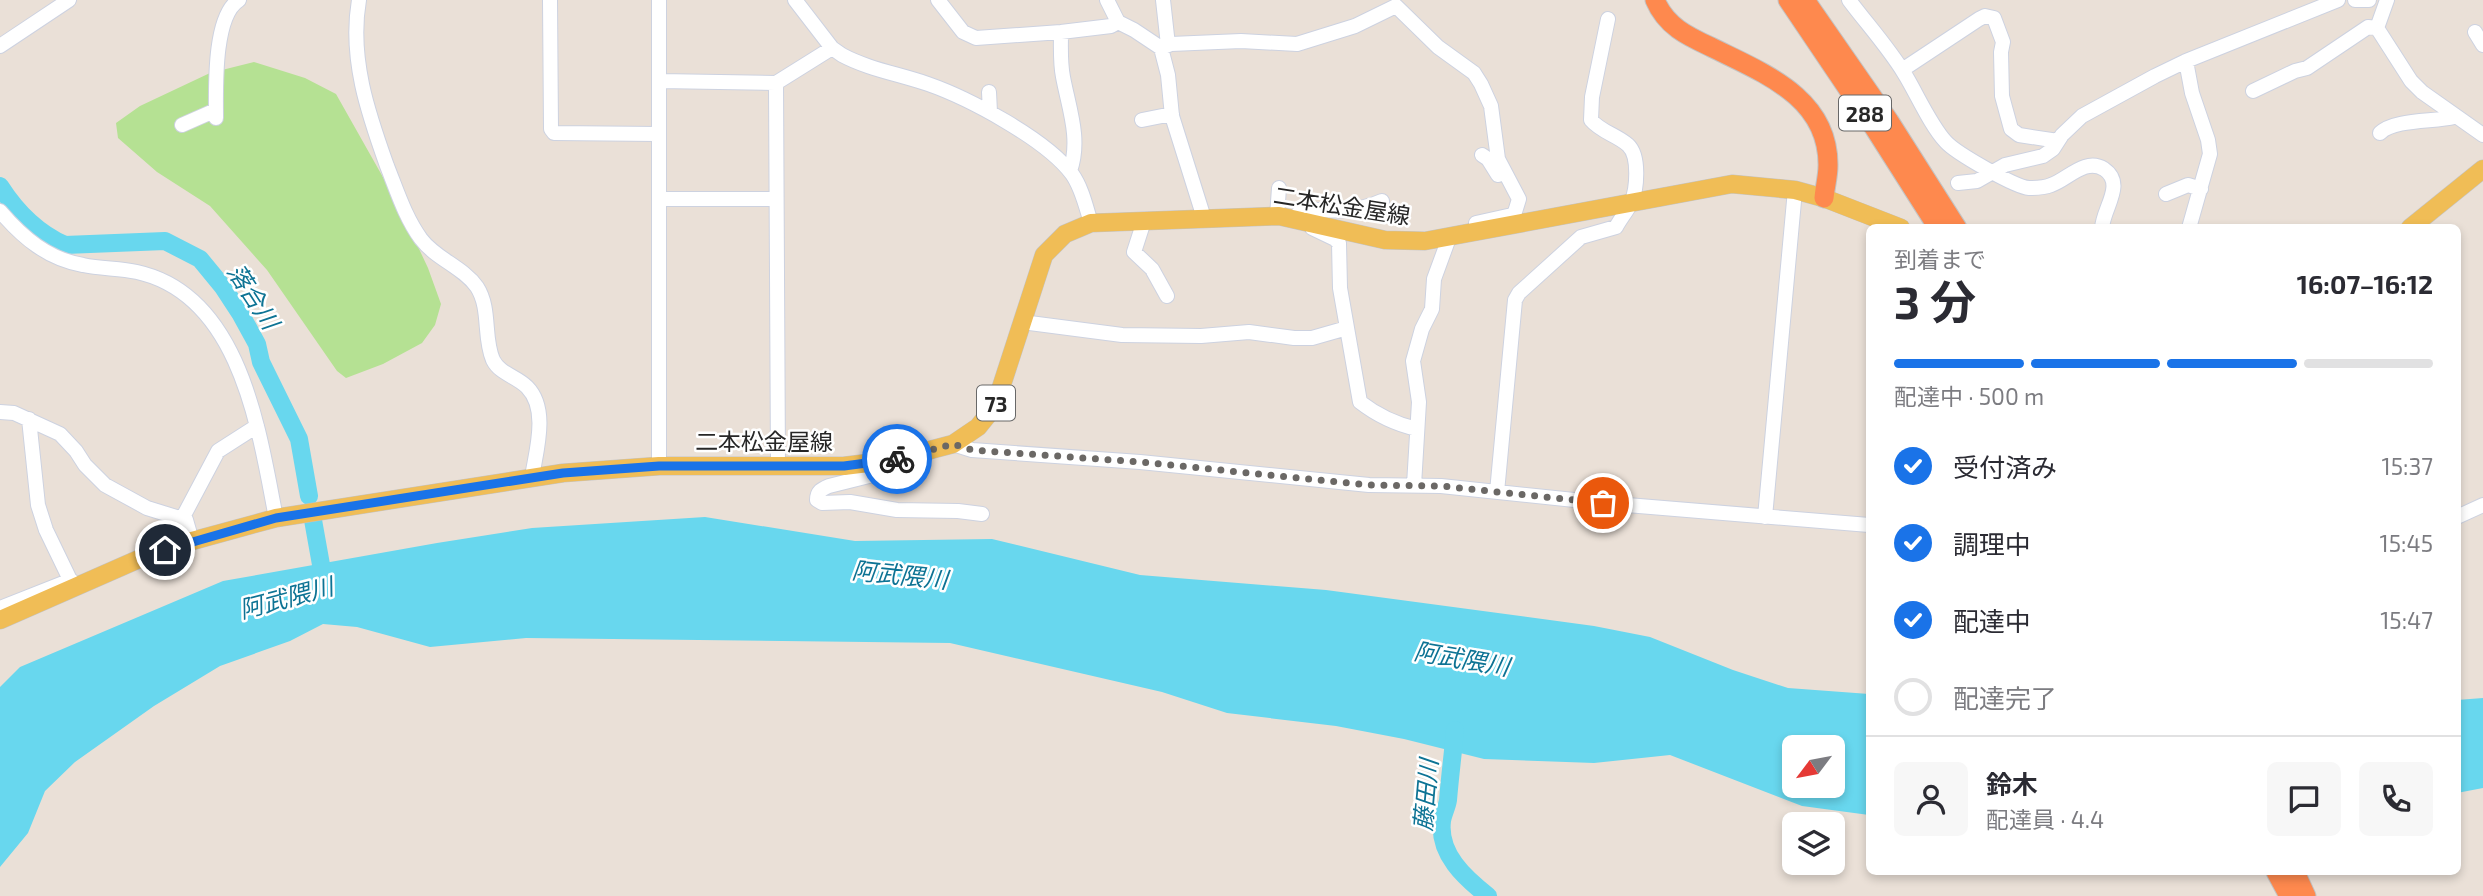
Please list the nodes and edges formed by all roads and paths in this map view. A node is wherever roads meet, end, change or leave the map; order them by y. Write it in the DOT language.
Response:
graph roads {
  1 [pos="69,0"];
  2 [pos="239,0"];
  3 [pos="359,0"];
  4 [pos="550,0"];
  5 [pos="659,0"];
  6 [pos="794,0"];
  7 [pos="937,0"];
  8 [pos="1107,0"];
  9 [pos="1163,0"];
  10 [pos="1655,0"];
  11 [pos="1788,0"];
  12 [pos="1805,0"];
  13 [pos="1849,0"];
  14 [pos="2338,0"];
  15 [pos="2355,0"];
  16 [pos="2369,0"];
  17 [pos="2387,0"];
  18 [pos="1608,19"];
  19 [pos="1118,22"];
  20 [pos="2377,29"];
  21 [pos="1061,32"];
  22 [pos="0,46"];
  23 [pos="1165,47"];
  24 [pos="832,48"];
  25 [pos="2186,61"];
  26 [pos="1902,70"];
  27 [pos="660,81"];
  28 [pos="776,83"];
  29 [pos="2253,91"];
  30 [pos="989,92"];
  31 [pos="990,112"];
  32 [pos="1171,114"];
  33 [pos="2454,117"];
  34 [pos="1142,120"];
  35 [pos="182,125"];
  36 [pos="2482,131"];
  37 [pos="2380,133"];
  38 [pos="658,134"];
  39 [pos="2059,141"];
  40 [pos="1482,155"];
  41 [pos="2483,169"];
  42 [pos="1070,171"];
  43 [pos="1994,171"];
  44 [pos="1958,183"];
  45 [pos="1279,188"];
  46 [pos="2200,189"];
  47 [pos="1514,190"];
  48 [pos="1795,190"];
  49 [pos="2166,194"];
  50 [pos="1824,198"];
  51 [pos="659,199"];
  52 [pos="776,199"];
  53 [pos="1382,201"];
  54 [pos="1630,204"];
  55 [pos="0,211"];
  56 [pos="1204,218"];
  57 [pos="1292,219"];
  58 [pos="1144,221"];
  59 [pos="1091,223"];
  60 [pos="1891,224"];
  61 [pos="1935,224"];
  62 [pos="1954,224"];
  63 [pos="2103,224"];
  64 [pos="2190,224"];
  65 [pos="2415,224"];
  66 [pos="1456,237"];
  67 [pos="1167,296"];
  68 [pos="1022,322"];
  69 [pos="1347,328"];
  70 [pos="0,412"];
  71 [pos="29,419"];
  72 [pos="257,426"];
  73 [pos="1417,429"];
  74 [pos="953,444"];
  75 [pos="892,460"];
  76 [pos="659,466"];
  77 [pos="778,466"];
  78 [pos="532,477"];
  79 [pos="1414,485"];
  80 [pos="1497,492"];
  81 [pos="2483,505"];
  82 [pos="982,514"];
  83 [pos="2461,515"];
  84 [pos="183,517"];
  85 [pos="1765,517"];
  86 [pos="276,518"];
  87 [pos="1866,525"];
  88 [pos="192,541"];
  89 [pos="72,584"];
  90 [pos="0,608"];
  91 [pos="0,620"];
  92 [pos="2278,875"];
  93 [pos="2296,875"];
  94 [pos="2289,896"];
  95 [pos="2306,896"];
  1 -- 22 [label="street"];
  2 -- 35 [label="street"];
  3 -- 78 [label="street"];
  4 -- 38 [label="street"];
  5 -- 27 [label="street"];
  6 -- 24 [label="street"];
  7 -- 21 [label="street"];
  8 -- 19 [label="street"];
  9 -- 23 [label="street"];
  10 -- 50 [label="highway"];
  11 -- 61 [label="highway, 288"];
  12 -- 62 [label="highway, 288"];
  13 -- 26 [label="street"];
  14 -- 25 [label="street"];
  15 -- 16 [label="street"];
  17 -- 20 [label="street"];
  18 -- 54 [label="street"];
  19 -- 21 [label="street"];
  19 -- 23 [label="street"];
  20 -- 29 [label="street"];
  20 -- 33 [label="street"];
  21 -- 42 [label="street"];
  23 -- 32 [label="street"];
  23 -- 47 [label="street"];
  24 -- 28 [label="street"];
  24 -- 31 [label="street"];
  25 -- 39 [label="street"];
  25 -- 46 [label="street"];
  26 -- 39 [label="street"];
  26 -- 43 [label="street"];
  27 -- 28 [label="street"];
  27 -- 38 [label="street"];
  28 -- 52 [label="street"];
  30 -- 31 [label="street"];
  31 -- 42 [label="street"];
  32 -- 34 [label="street"];
  32 -- 56 [label="street"];
  33 -- 36 [label="street"];
  33 -- 37 [label="street"];
  38 -- 51 [label="street"];
  39 -- 43 [label="street"];
  40 -- 47 [label="street"];
  41 -- 65 [label="main road"];
  42 -- 59 [label="street"];
  43 -- 44 [label="street"];
  43 -- 63 [label="street"];
  45 -- 57 [label="street"];
  46 -- 49 [label="street"];
  46 -- 64 [label="street"];
  47 -- 66 [label="street"];
  48 -- 50 [label="main road, 二本松金屋線 / 73"];
  48 -- 54 [label="main road, 二本松金屋線 / 73"];
  48 -- 85 [label="street"];
  50 -- 60 [label="main road, 二本松金屋線 / 73"];
  51 -- 52 [label="street"];
  51 -- 76 [label="street"];
  52 -- 77 [label="street"];
  53 -- 57 [label="street"];
  54 -- 66 [label="main road, 二本松金屋線 / 73"];
  54 -- 80 [label="street"];
  55 -- 72 [label="street"];
  56 -- 57 [label="main road, 二本松金屋線 / 73"];
  56 -- 58 [label="main road, 二本松金屋線 / 73"];
  57 -- 66 [label="main road, 二本松金屋線 / 73"];
  57 -- 69 [label="street"];
  58 -- 59 [label="main road, 二本松金屋線 / 73"];
  58 -- 67 [label="street"];
  59 -- 68 [label="main road, 二本松金屋線 / 73"];
  66 -- 73 [label="street"];
  68 -- 69 [label="street"];
  68 -- 74 [label="main road, 二本松金屋線 / 73"];
  69 -- 73 [label="street"];
  70 -- 71 [label="street"];
  71 -- 84 [label="street"];
  71 -- 89 [label="street"];
  72 -- 84 [label="street"];
  72 -- 86 [label="street"];
  73 -- 79 [label="street"];
  74 -- 75 [label="main road, 二本松金屋線 / 73"];
  74 -- 79 [label="street"];
  75 -- 77 [label="main road, 二本松金屋線 / 73"];
  75 -- 82 [label="street"];
  76 -- 77 [label="main road, 二本松金屋線 / 73"];
  76 -- 78 [label="main road, 二本松金屋線 / 73"];
  78 -- 86 [label="main road, 二本松金屋線 / 73"];
  79 -- 80 [label="street"];
  80 -- 85 [label="street"];
  81 -- 83 [label="street"];
  84 -- 88 [label="street"];
  85 -- 87 [label="street"];
  86 -- 88 [label="main road, 二本松金屋線 / 73"];
  88 -- 89 [label="main road, 二本松金屋線 / 73"];
  89 -- 90 [label="street"];
  89 -- 91 [label="main road, 二本松金屋線 / 73"];
  92 -- 94 [label="highway"];
  93 -- 95 [label="highway"];
}
